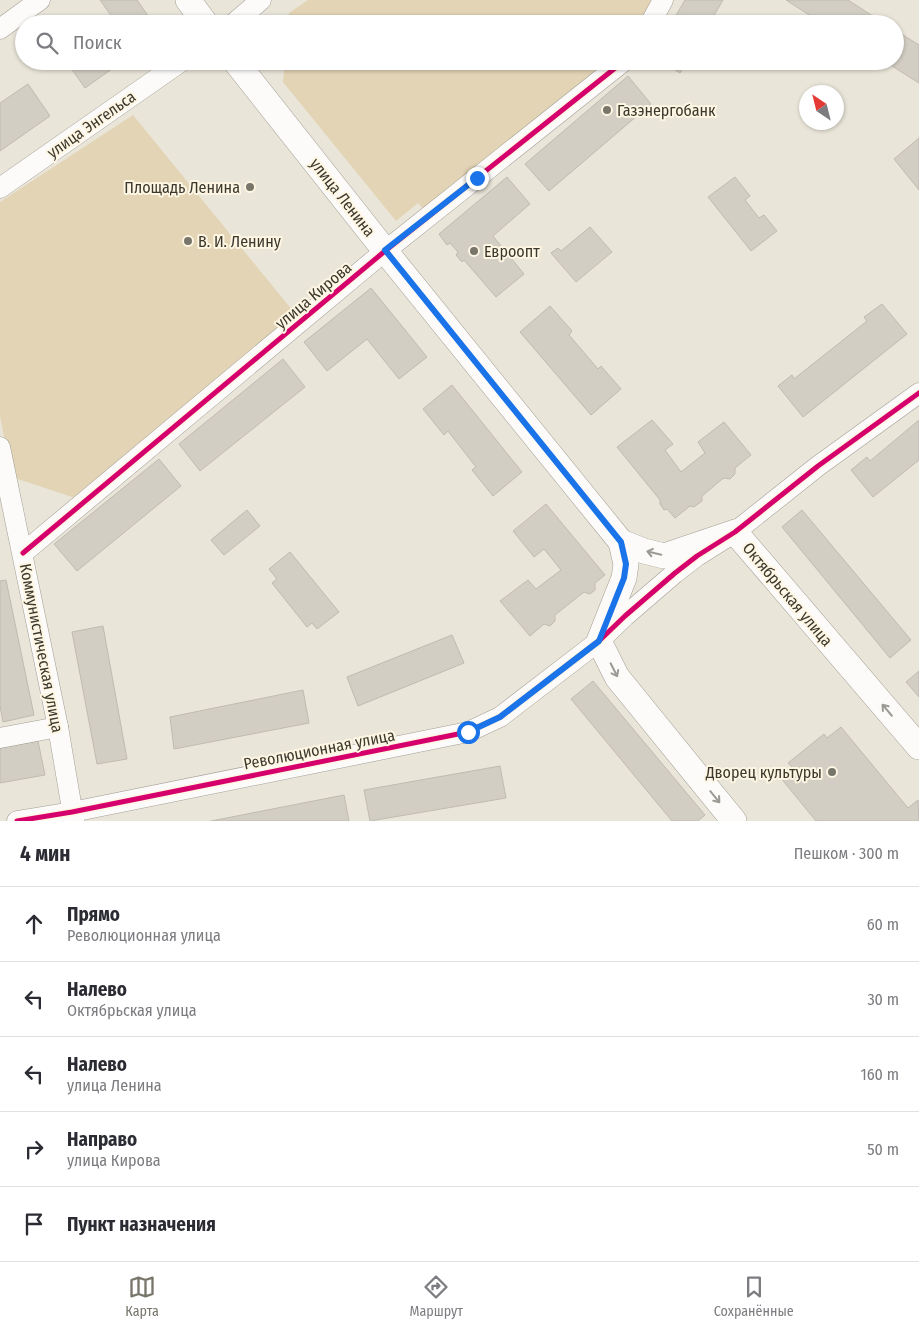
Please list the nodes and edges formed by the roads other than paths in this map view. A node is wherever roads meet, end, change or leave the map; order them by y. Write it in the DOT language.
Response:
graph roads {
  1 [pos="40,0"];
  2 [pos="188,0"];
  3 [pos="261,0"];
  4 [pos="663,0"];
  5 [pos="19,15"];
  6 [pos="199,15"];
  7 [pos="244,15"];
  8 [pos="655,15"];
  9 [pos="15,18"];
  10 [pos="0,29"];
  11 [pos="169,70"];
  12 [pos="242,70"];
  13 [pos="613,70"];
  14 [pos="0,188"];
  15 [pos="385,250"];
  16 [pos="919,393"];
  17 [pos="0,447"];
  18 [pos="735,532"];
  19 [pos="621,542"];
  20 [pos="23,553"];
  21 [pos="599,641"];
  22 [pos="58,727"];
  23 [pos="0,738"];
  24 [pos="919,748"];
  25 [pos="73,816"];
  26 [pos="17,821"];
  27 [pos="734,821"];
  1 -- 5 [label="street"];
  2 -- 6 [label="main road"];
  3 -- 7 [label="street"];
  4 -- 8 [label="street"];
  9 -- 10 [label="street"];
  11 -- 14 [label="street, улица Энгельса"];
  12 -- 15 [label="main road, улица Ленина"];
  13 -- 15 [label="street, улица Кирова"];
  15 -- 19 [label="main road, улица Ленина"];
  15 -- 20 [label="street, улица Кирова"];
  16 -- 18 [label="street"];
  17 -- 20 [label="street, Коммунистическая улица"];
  18 -- 19 [label="main road, Октябрьская улица, one-way"];
  18 -- 21 [label="street, Революционная улица"];
  24 -- 18 [label="main road, Октябрьская улица, one-way"];
  19 -- 21 [label="main road"];
  20 -- 22 [label="street, Коммунистическая улица"];
  21 -- 25 [label="street, Революционная улица"];
  21 -- 27 [label="main road, one-way"];
  22 -- 23 [label="street"];
  22 -- 25 [label="street, Коммунистическая улица"];
  25 -- 26 [label="street, Революционная улица"];
}
